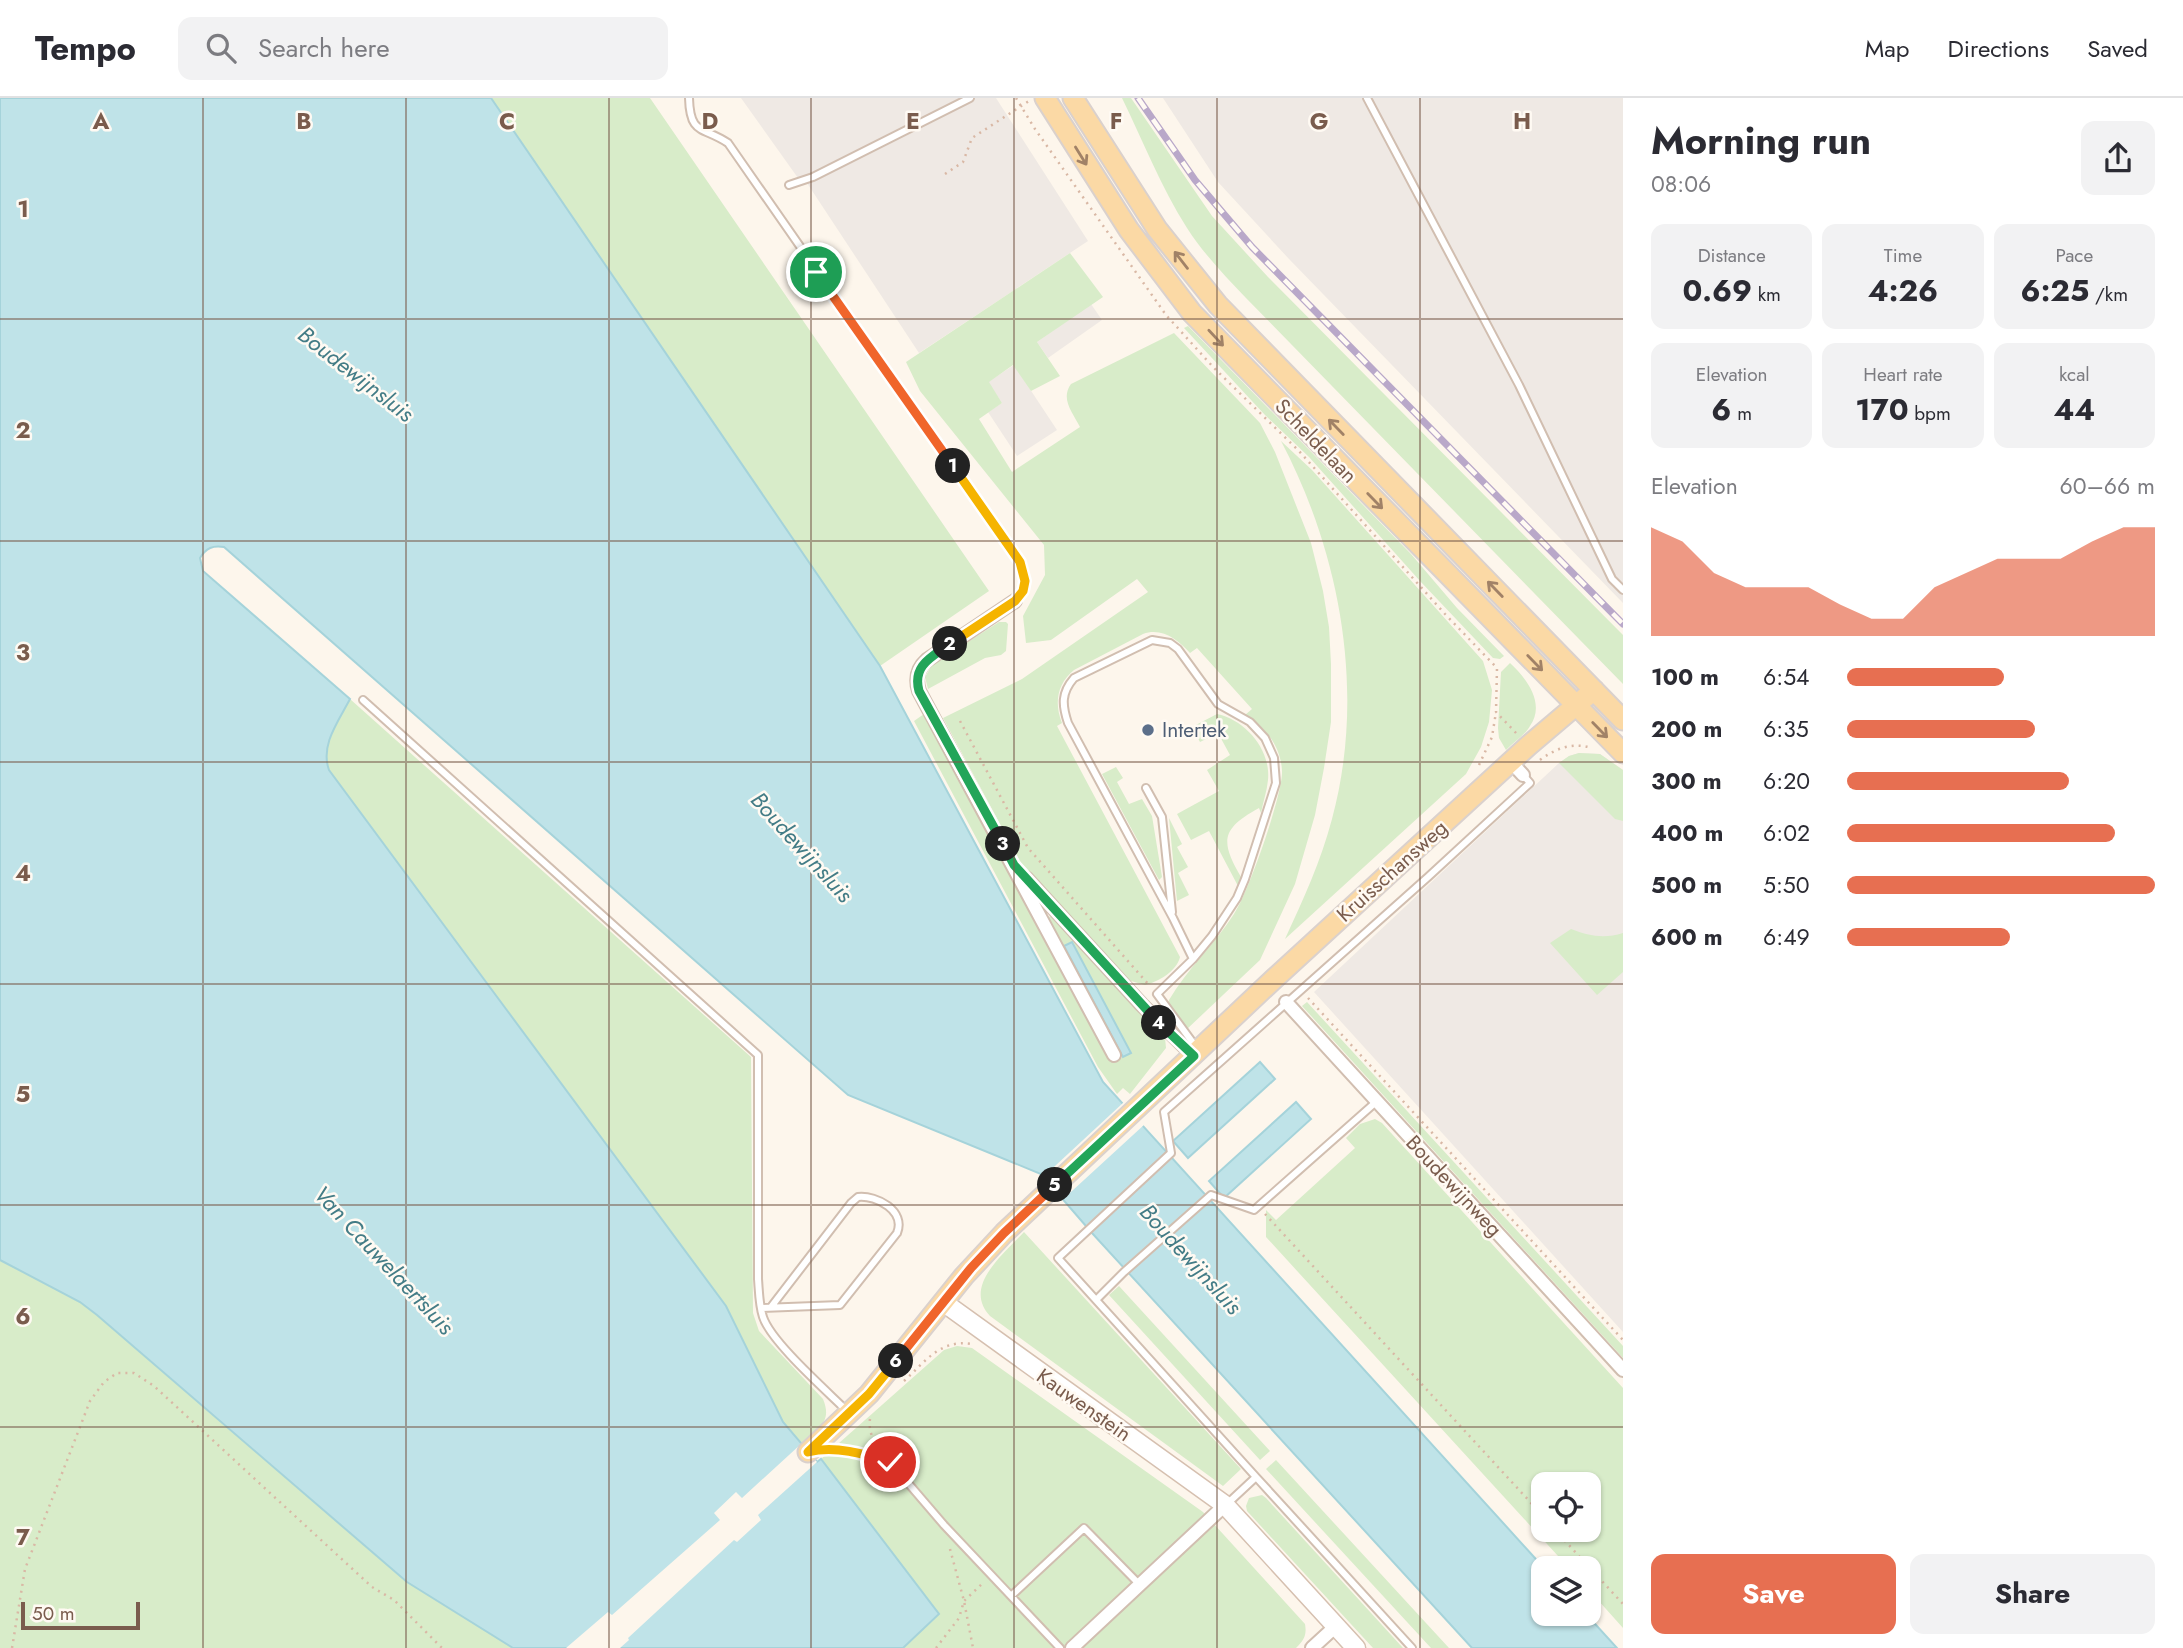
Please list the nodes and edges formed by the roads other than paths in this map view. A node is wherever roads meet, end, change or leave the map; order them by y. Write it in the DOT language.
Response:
graph roads {
  1 [pos="689,98"];
  2 [pos="970,98"];
  3 [pos="1045,98"];
  4 [pos="1073,98"];
  5 [pos="1367,98"];
  6 [pos="789,185"];
  7 [pos="1623,590"];
  8 [pos="1015,601"];
  9 [pos="1594,690"];
  10 [pos="363,700"];
  11 [pos="1576,706"];
  12 [pos="1623,720"];
  13 [pos="1623,754"];
  14 [pos="1517,769"];
  15 [pos="1146,788"];
  16 [pos="1014,865"];
  17 [pos="1173,918"];
  18 [pos="1193,960"];
  19 [pos="1286,1002"];
  20 [pos="1197,1054"];
  21 [pos="1114,1055"];
  22 [pos="1376,1102"];
  23 [pos="1096,1300"];
  24 [pos="943,1302"];
  25 [pos="771,1307"];
  26 [pos="761,1308"];
  27 [pos="1623,1370"];
  28 [pos="849,1414"];
  29 [pos="808,1452"];
  30 [pos="890,1462"];
  31 [pos="1256,1477"];
  32 [pos="1225,1505"];
  33 [pos="1140,1585"];
  34 [pos="1011,1596"];
  35 [pos="1336,1626"];
  36 [pos="1060,1648"];
  37 [pos="1072,1648"];
  38 [pos="1312,1648"];
  39 [pos="1356,1648"];
  40 [pos="1412,1648"];
  1 -- 8 [label="lane"];
  2 -- 6 [label="lane"];
  3 -- 11 [label="main road, Scheldelaan, one-way"];
  9 -- 4 [label="main road, Scheldelaan, one-way"];
  5 -- 7 [label="lane"];
  8 -- 16 [label="street"];
  9 -- 11 [label="main road, Kruisschansweg"];
  9 -- 12 [label="main road, Scheldelaan"];
  10 -- 26 [label="lane"];
  11 -- 13 [label="main road, Scheldelaan, one-way"];
  11 -- 14 [label="main road, Kruisschansweg"];
  14 -- 19 [label="lane"];
  14 -- 20 [label="main road, Kruisschansweg"];
  15 -- 17 [label="lane"];
  16 -- 20 [label="street"];
  16 -- 21 [label="street"];
  17 -- 18 [label="lane"];
  17 -- 18 [label="lane"];
  18 -- 20 [label="lane"];
  19 -- 22 [label="street, Boudewijnweg"];
  19 -- 23 [label="lane"];
  20 -- 24 [label="main road, Kruisschansweg"];
  22 -- 23 [label="lane"];
  22 -- 27 [label="street, Boudewijnweg"];
  23 -- 31 [label="lane"];
  24 -- 28 [label="main road, Kruisschansweg"];
  24 -- 32 [label="street, Kauwenstein"];
  25 -- 25 [label="lane"];
  25 -- 26 [label="lane"];
  26 -- 28 [label="lane"];
  28 -- 29 [label="main road, Kruisschansweg"];
  30 -- 34 [label="lane"];
  31 -- 32 [label="lane"];
  31 -- 40 [label="lane"];
  32 -- 33 [label="street"];
  32 -- 35 [label="street, Kauwenstein"];
  33 -- 34 [label="lane"];
  33 -- 37 [label="street"];
  34 -- 36 [label="lane"];
  35 -- 38 [label="street"];
  35 -- 39 [label="street, Kauwenstein"];
}
